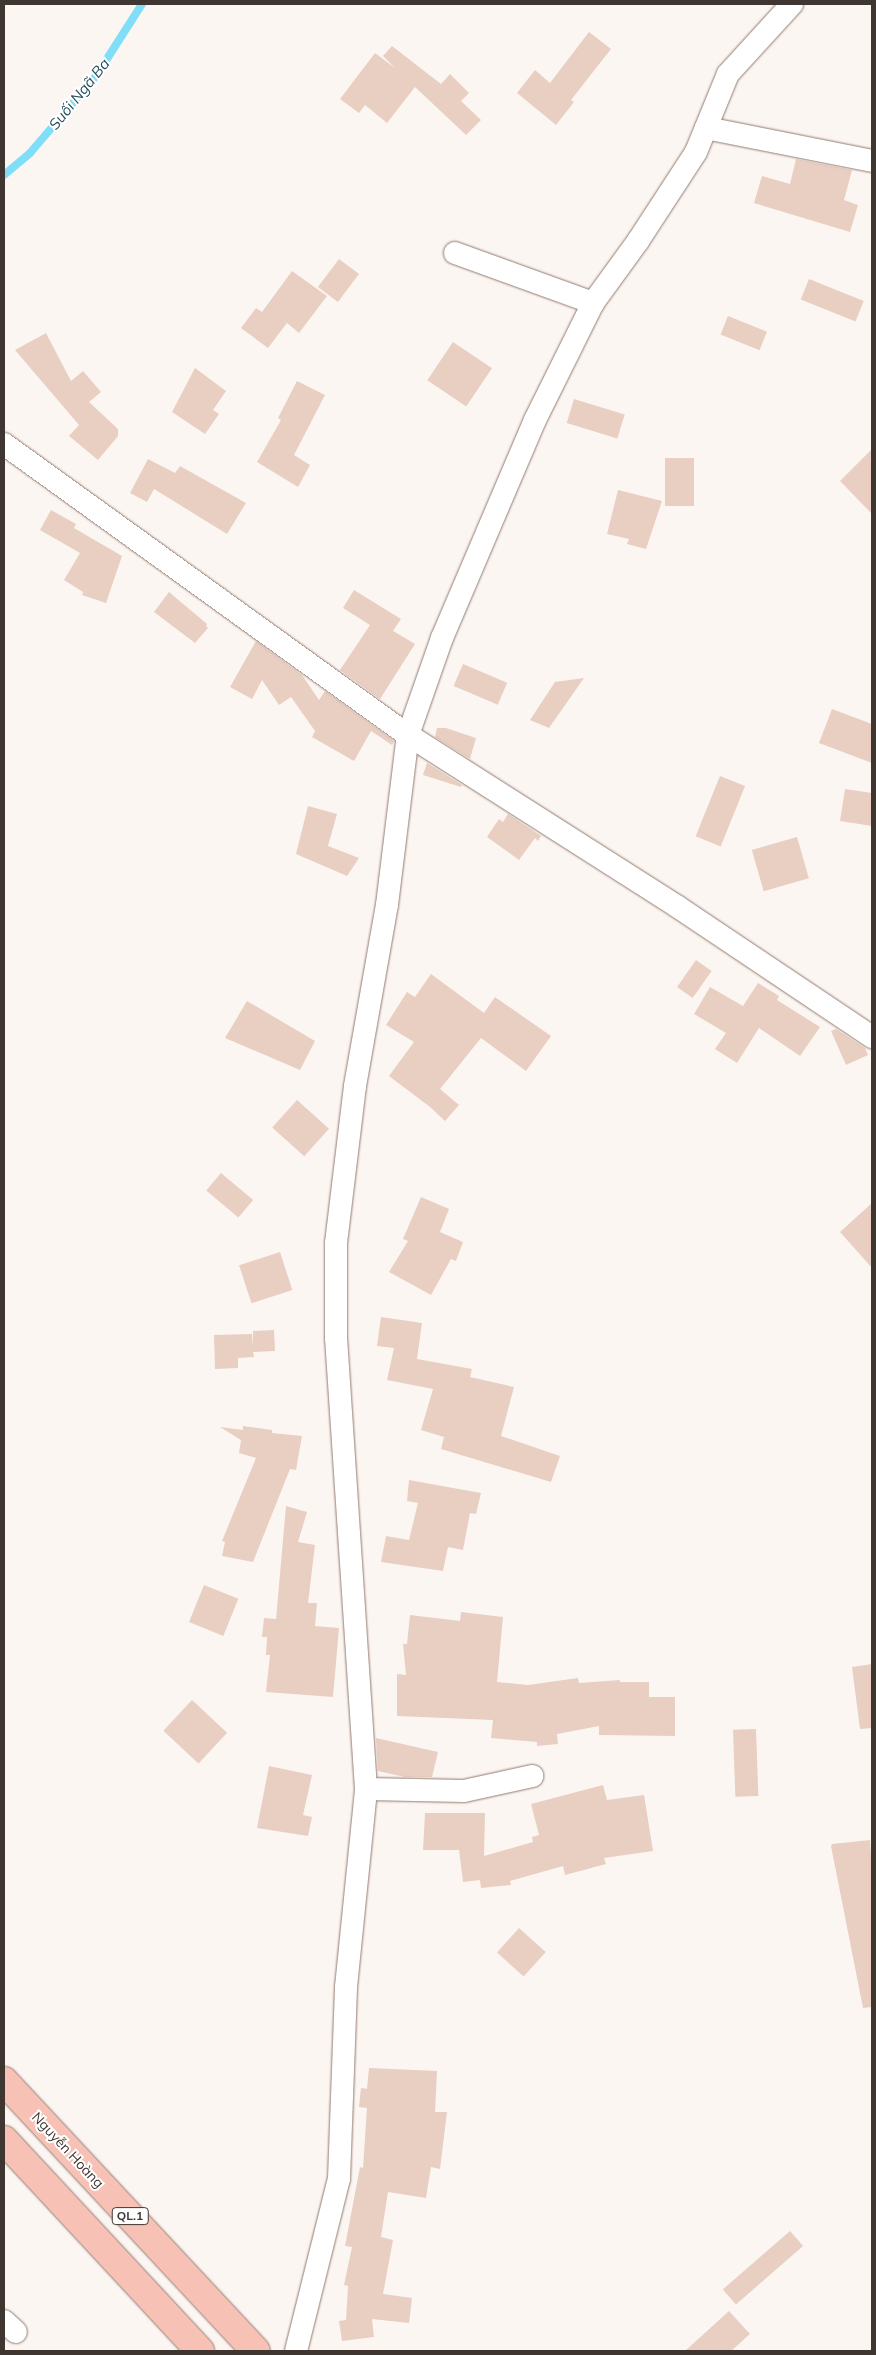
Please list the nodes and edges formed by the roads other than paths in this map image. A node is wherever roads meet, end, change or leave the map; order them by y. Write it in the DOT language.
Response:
graph roads {
  1 [pos="792,4"];
  2 [pos="706,128"];
  3 [pos="872,161"];
  4 [pos="455,253"];
  5 [pos="593,303"];
  6 [pos="4,444"];
  7 [pos="408,735"];
  8 [pos="872,1037"];
  9 [pos="532,1776"];
  10 [pos="366,1789"];
  11 [pos="4,2081"];
  12 [pos="6,2148"];
  13 [pos="200,2351"];
  14 [pos="256,2351"];
  15 [pos="296,2351"];
  1 -- 2 [label="street"];
  2 -- 3 [label="street"];
  2 -- 5 [label="street"];
  4 -- 5 [label="street"];
  5 -- 7 [label="street"];
  6 -- 7 [label="street"];
  7 -- 8 [label="street"];
  7 -- 10 [label="street"];
  9 -- 10 [label="street"];
  10 -- 15 [label="street"];
  11 -- 14 [label="highway, Nguyễn Hoàng / QL.1"];
  12 -- 13 [label="highway, QL.1"];
}
